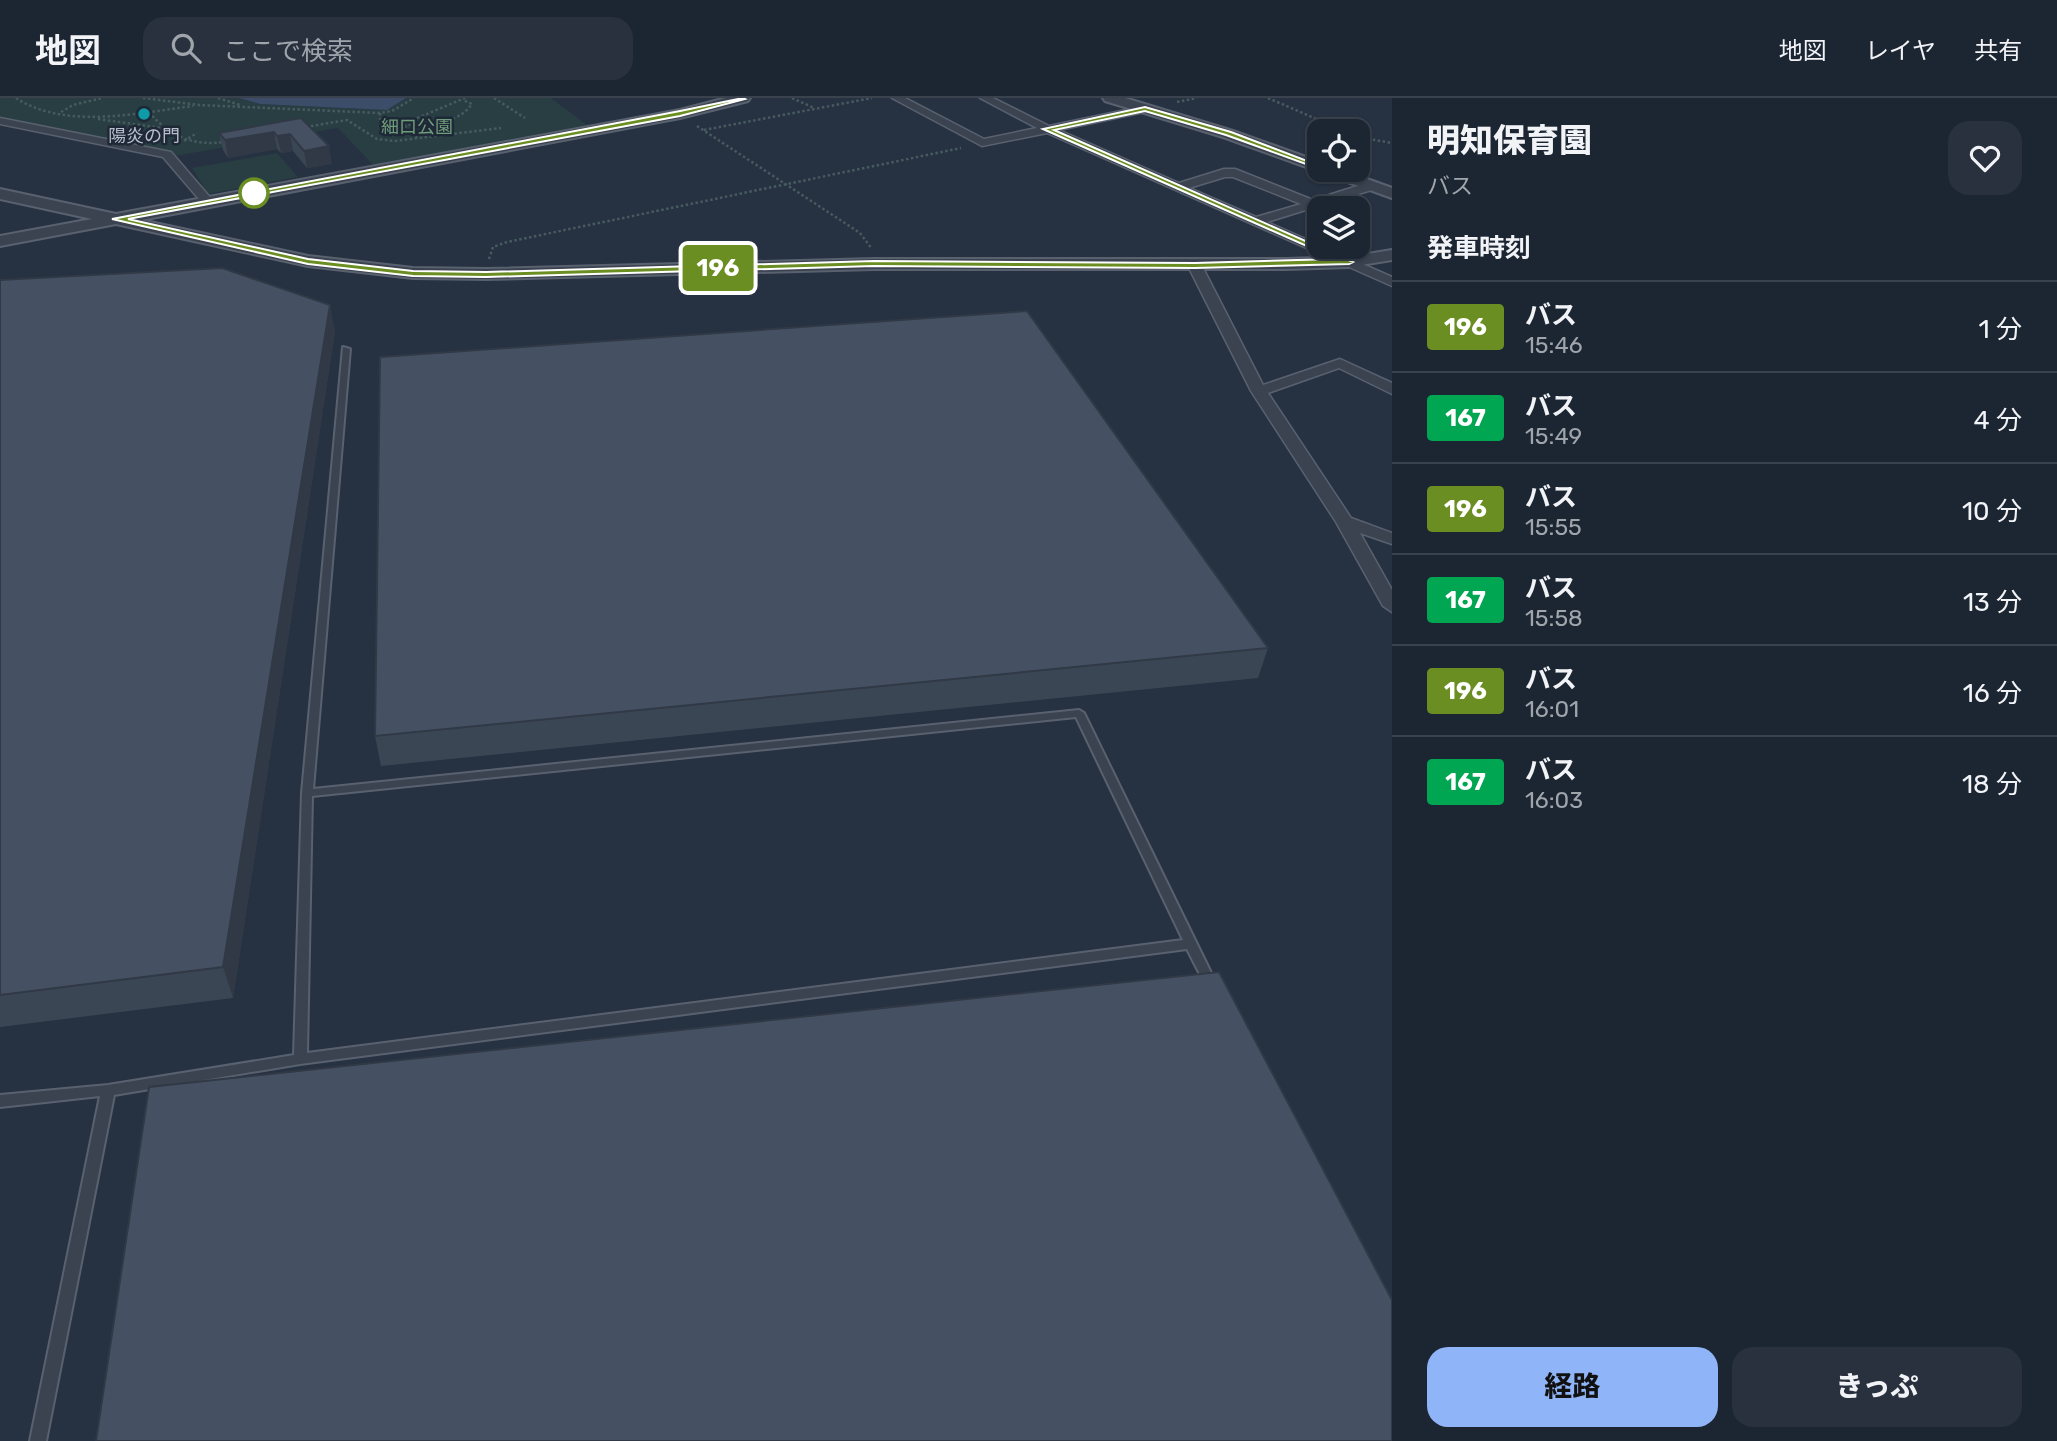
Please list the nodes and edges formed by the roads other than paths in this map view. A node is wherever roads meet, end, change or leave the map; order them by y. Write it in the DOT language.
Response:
graph roads {
  1 [pos="743,98"];
  2 [pos="897,98"];
  3 [pos="985,98"];
  4 [pos="1110,98"];
  5 [pos="1145,109"];
  6 [pos="0,121"];
  7 [pos="1047,129"];
  8 [pos="1307,162"];
  9 [pos="1360,182"];
  10 [pos="1371,186"];
  11 [pos="1179,187"];
  12 [pos="1392,193"];
  13 [pos="0,194"];
  14 [pos="1344,196"];
  15 [pos="208,202"];
  16 [pos="1307,202"];
  17 [pos="1307,209"];
  18 [pos="116,219"];
  19 [pos="1257,222"];
  20 [pos="1307,239"];
  21 [pos="0,241"];
  22 [pos="1392,255"];
  23 [pos="1344,259"];
  24 [pos="1349,262"];
  25 [pos="1195,266"];
  26 [pos="1392,282"];
  27 [pos="346,349"];
  28 [pos="1392,389"];
  29 [pos="1259,391"];
  30 [pos="1345,522"];
  31 [pos="1392,539"];
  32 [pos="1392,606"];
  33 [pos="307,793"];
  34 [pos="1189,944"];
  35 [pos="1216,994"];
  36 [pos="300,1059"];
  37 [pos="108,1090"];
  38 [pos="0,1101"];
  39 [pos="38,1441"];
  1 -- 15 [label="street"];
  2 -- 7 [label="street"];
  3 -- 7 [label="street"];
  4 -- 5 [label="street"];
  5 -- 7 [label="street"];
  5 -- 8 [label="street"];
  6 -- 15 [label="street"];
  7 -- 11 [label="street"];
  9 -- 10 [label="street"];
  10 -- 12 [label="street"];
  10 -- 14 [label="street"];
  11 -- 16 [label="street"];
  11 -- 19 [label="street"];
  13 -- 18 [label="street"];
  15 -- 18 [label="street"];
  17 -- 19 [label="street"];
  18 -- 21 [label="street"];
  18 -- 25 [label="street"];
  19 -- 20 [label="street"];
  22 -- 24 [label="street"];
  23 -- 24 [label="street"];
  24 -- 25 [label="street"];
  24 -- 26 [label="street"];
  25 -- 29 [label="street"];
  27 -- 33 [label="lane"];
  28 -- 29 [label="street"];
  29 -- 30 [label="street"];
  30 -- 31 [label="street"];
  30 -- 32 [label="street"];
  33 -- 34 [label="lane"];
  33 -- 36 [label="lane"];
  34 -- 35 [label="lane"];
  34 -- 36 [label="lane"];
  36 -- 37 [label="lane"];
  37 -- 38 [label="lane"];
  37 -- 39 [label="lane"];
}
